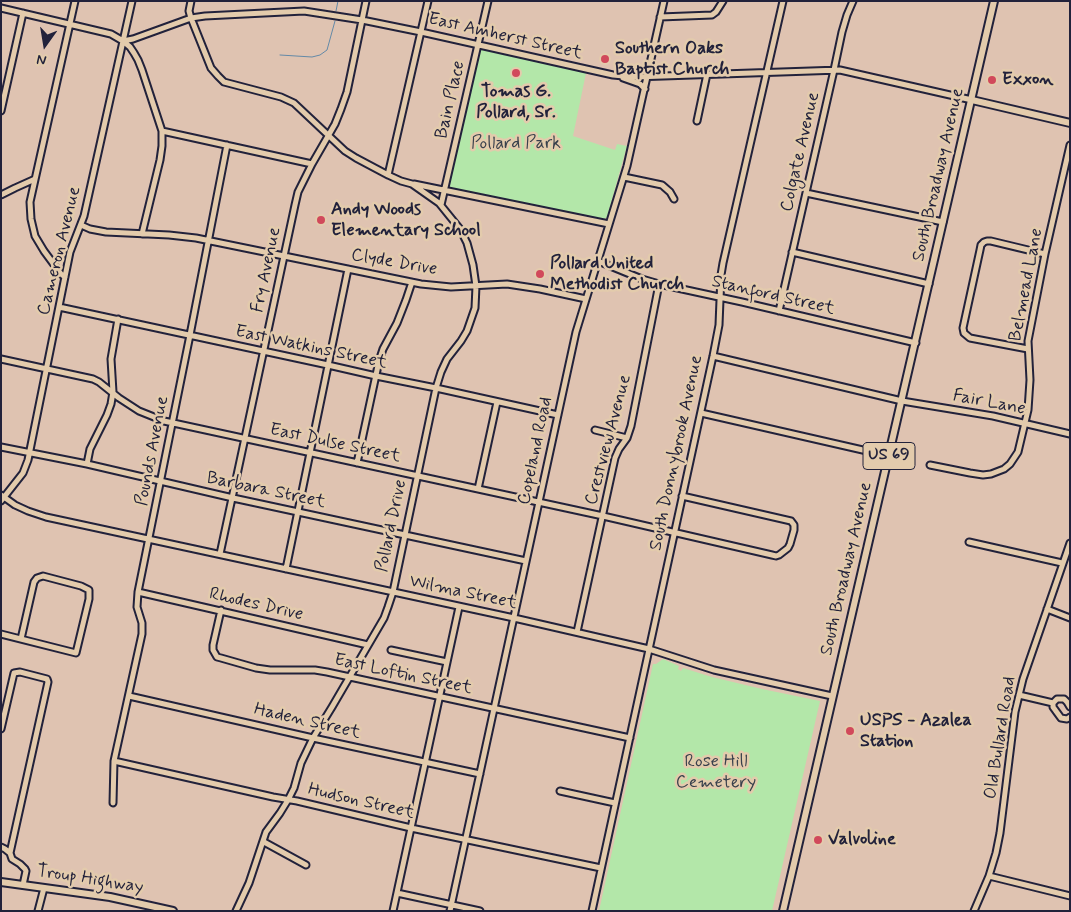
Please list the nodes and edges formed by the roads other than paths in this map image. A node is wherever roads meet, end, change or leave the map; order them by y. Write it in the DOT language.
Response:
graph roads {
  1 [pos="75,1"];
  2 [pos="132,1"];
  3 [pos="191,1"];
  4 [pos="366,1"];
  5 [pos="428,1"];
  6 [pos="488,1"];
  7 [pos="723,1"];
  8 [pos="783,1"];
  9 [pos="854,1"];
  10 [pos="994,1"];
  11 [pos="662,2"];
  12 [pos="1,8"];
  13 [pos="23,13"];
  14 [pos="660,17"];
  15 [pos="191,18"];
  16 [pos="362,20"];
  17 [pos="70,24"];
  18 [pos="421,32"];
  19 [pos="123,41"];
  20 [pos="478,45"];
  21 [pos="834,70"];
  22 [pos="767,72"];
  23 [pos="707,74"];
  24 [pos="618,76"];
  25 [pos="648,76"];
  26 [pos="645,89"];
  27 [pos="972,100"];
  28 [pos="1,111"];
  29 [pos="697,121"];
  30 [pos="1070,123"];
  31 [pos="162,131"];
  32 [pos="329,136"];
  33 [pos="227,145"];
  34 [pos="1070,145"];
  35 [pos="312,164"];
  36 [pos="388,175"];
  37 [pos="624,177"];
  38 [pos="35,179"];
  39 [pos="412,184"];
  40 [pos="444,190"];
  41 [pos="806,193"];
  42 [pos="1,195"];
  43 [pos="674,199"];
  44 [pos="441,205"];
  45 [pos="943,222"];
  46 [pos="609,224"];
  47 [pos="81,225"];
  48 [pos="142,234"];
  49 [pos="208,241"];
  50 [pos="792,252"];
  51 [pos="1045,254"];
  52 [pos="283,256"];
  53 [pos="598,261"];
  54 [pos="348,269"];
  55 [pos="65,277"];
  56 [pos="412,282"];
  57 [pos="659,284"];
  58 [pos="929,284"];
  59 [pos="476,286"];
  60 [pos="720,297"];
  61 [pos="586,299"];
  62 [pos="59,307"];
  63 [pos="779,311"];
  64 [pos="118,319"];
  65 [pos="190,336"];
  66 [pos="916,343"];
  67 [pos="1028,349"];
  68 [pos="264,352"];
  69 [pos="713,356"];
  70 [pos="1,359"];
  71 [pos="328,365"];
  72 [pos="46,369"];
  73 [pos="376,376"];
  74 [pos="436,388"];
  75 [pos="113,392"];
  76 [pos="902,401"];
  77 [pos="497,402"];
  78 [pos="701,413"];
  79 [pos="558,415"];
  80 [pos="172,423"];
  81 [pos="1025,424"];
  82 [pos="595,430"];
  83 [pos="1070,434"];
  84 [pos="627,438"];
  85 [pos="245,439"];
  86 [pos="1,447"];
  87 [pos="29,453"];
  88 [pos="310,453"];
  89 [pos="889,456"];
  90 [pos="357,462"];
  91 [pos="87,464"];
  92 [pos="930,465"];
  93 [pos="417,476"];
  94 [pos="160,482"];
  95 [pos="478,489"];
  96 [pos="682,496"];
  97 [pos="2,498"];
  98 [pos="233,498"];
  99 [pos="539,502"];
  100 [pos="297,512"];
  101 [pos="603,516"];
  102 [pos="674,532"];
  103 [pos="404,534"];
  104 [pos="149,540"];
  105 [pos="969,542"];
  106 [pos="1070,543"];
  107 [pos="220,554"];
  108 [pos="526,560"];
  109 [pos="1062,563"];
  110 [pos="286,569"];
  111 [pos="138,592"];
  112 [pos="393,592"];
  113 [pos="459,607"];
  114 [pos="1047,609"];
  115 [pos="221,610"];
  116 [pos="514,618"];
  117 [pos="1070,618"];
  118 [pos="577,632"];
  119 [pos="1,634"];
  120 [pos="21,639"];
  121 [pos="368,645"];
  122 [pos="650,649"];
  123 [pos="391,650"];
  124 [pos="447,662"];
  125 [pos="349,677"];
  126 [pos="1019,695"];
  127 [pos="129,696"];
  128 [pos="440,696"];
  129 [pos="832,696"];
  130 [pos="4,701"];
  131 [pos="1053,703"];
  132 [pos="1070,708"];
  133 [pos="494,709"];
  134 [pos="1070,717"];
  135 [pos="1,728"];
  136 [pos="313,738"];
  137 [pos="630,738"];
  138 [pos="114,762"];
  139 [pos="426,762"];
  140 [pos="480,774"];
  141 [pos="560,791"];
  142 [pos="288,800"];
  143 [pos="113,803"];
  144 [pos="615,803"];
  145 [pos="411,828"];
  146 [pos="466,839"];
  147 [pos="264,842"];
  148 [pos="1,847"];
  149 [pos="10,853"];
  150 [pos="306,865"];
  151 [pos="601,868"];
  152 [pos="989,876"];
  153 [pos="1,882"];
  154 [pos="23,885"];
  155 [pos="44,888"];
  156 [pos="397,893"];
  157 [pos="1070,896"];
  158 [pos="451,904"];
  159 [pos="38,911"];
  160 [pos="173,911"];
  161 [pos="236,911"];
  162 [pos="392,911"];
  163 [pos="450,911"];
  164 [pos="480,911"];
  165 [pos="592,911"];
  166 [pos="783,911"];
  167 [pos="974,911"];
  1 -- 17 [label="street"];
  2 -- 19 [label="street, Cameron Avenue"];
  3 -- 15 [label="street, Pollard Drive"];
  4 -- 16 [label="street, Fry Avenue"];
  5 -- 18 [label="street"];
  6 -- 20 [label="street, Bain Place"];
  7 -- 14 [label="street"];
  8 -- 22 [label="street, South Donnybrook Avenue"];
  9 -- 21 [label="street, Colgate Avenue"];
  10 -- 27 [label="main road, South Broadway Avenue / US 69"];
  11 -- 14 [label="street, Copeland Road"];
  12 -- 13 [label="street"];
  13 -- 17 [label="street"];
  13 -- 28 [label="street"];
  14 -- 25 [label="street, Copeland Road"];
  15 -- 16 [label="street, East Amherst Street"];
  15 -- 19 [label="street, East Amherst Street"];
  15 -- 32 [label="street, Pollard Drive"];
  16 -- 18 [label="street, East Amherst Street"];
  16 -- 32 [label="street, Fry Avenue"];
  17 -- 19 [label="street"];
  17 -- 38 [label="street"];
  18 -- 20 [label="street, East Amherst Street"];
  18 -- 36 [label="street"];
  19 -- 31 [label="street"];
  19 -- 47 [label="street, Cameron Avenue"];
  20 -- 24 [label="street, East Amherst Street"];
  20 -- 40 [label="street, Bain Place"];
  21 -- 22 [label="street, East Amherst Street"];
  21 -- 27 [label="street, East Amherst Street"];
  21 -- 41 [label="street, Colgate Avenue"];
  22 -- 23 [label="street, East Amherst Street"];
  22 -- 60 [label="street, South Donnybrook Avenue"];
  23 -- 25 [label="street, East Amherst Street"];
  23 -- 29 [label="street"];
  24 -- 25 [label="street, East Amherst Street"];
  24 -- 26 [label="street"];
  25 -- 26 [label="street, Copeland Road"];
  26 -- 37 [label="street, Copeland Road"];
  27 -- 30 [label="main road"];
  27 -- 45 [label="main road, South Broadway Avenue / US 69"];
  31 -- 33 [label="street"];
  31 -- 48 [label="street"];
  32 -- 35 [label="street, Fry Avenue"];
  32 -- 36 [label="street, Pollard Drive"];
  33 -- 35 [label="street"];
  33 -- 49 [label="street, Pounds Avenue"];
  34 -- 51 [label="street, Belmead Lane"];
  35 -- 52 [label="street, Fry Avenue"];
  36 -- 39 [label="street, Pollard Drive"];
  37 -- 43 [label="street"];
  37 -- 46 [label="street, Copeland Road"];
  38 -- 42 [label="street"];
  38 -- 55 [label="street"];
  39 -- 40 [label="street"];
  39 -- 44 [label="street, Pollard Drive"];
  40 -- 44 [label="street, Bain Place"];
  40 -- 46 [label="street"];
  41 -- 45 [label="street"];
  41 -- 50 [label="street, Colgate Avenue"];
  44 -- 59 [label="street, Pollard Drive"];
  45 -- 58 [label="main road, South Broadway Avenue / US 69"];
  46 -- 53 [label="street, Copeland Road"];
  47 -- 48 [label="street, Clyde Drive"];
  47 -- 55 [label="street, Cameron Avenue"];
  48 -- 49 [label="street, Clyde Drive"];
  49 -- 52 [label="street, Clyde Drive"];
  49 -- 65 [label="street, Pounds Avenue"];
  50 -- 58 [label="street"];
  50 -- 63 [label="street, Colgate Avenue"];
  51 -- 67 [label="street, Belmead Lane"];
  51 -- 67 [label="street"];
  52 -- 54 [label="street, Clyde Drive"];
  52 -- 68 [label="street, Fry Avenue"];
  53 -- 57 [label="street, Stanford Street"];
  53 -- 61 [label="street, Copeland Road"];
  54 -- 56 [label="street, Clyde Drive"];
  54 -- 71 [label="street"];
  55 -- 62 [label="street, Cameron Avenue"];
  56 -- 59 [label="street, Clyde Drive"];
  56 -- 73 [label="street"];
  57 -- 60 [label="street, Stanford Street"];
  57 -- 84 [label="street, Crestview Avenue"];
  58 -- 66 [label="main road, South Broadway Avenue / US 69"];
  59 -- 61 [label="street, Clyde Drive"];
  59 -- 74 [label="street, Pollard Drive"];
  60 -- 63 [label="street, Stanford Street"];
  60 -- 69 [label="street, South Donnybrook Avenue"];
  61 -- 79 [label="street, Copeland Road"];
  62 -- 64 [label="street, East Watkins Street"];
  62 -- 72 [label="street, Cameron Avenue"];
  63 -- 66 [label="street, Stanford Street"];
  64 -- 65 [label="street, East Watkins Street"];
  64 -- 75 [label="street"];
  65 -- 68 [label="street, East Watkins Street"];
  65 -- 80 [label="street, Pounds Avenue"];
  66 -- 76 [label="main road, South Broadway Avenue / US 69"];
  67 -- 81 [label="street, Belmead Lane"];
  68 -- 71 [label="street, East Watkins Street"];
  68 -- 85 [label="street, Fry Avenue"];
  69 -- 76 [label="street, Fair Lane"];
  69 -- 78 [label="street, South Donnybrook Avenue"];
  70 -- 72 [label="street, East Dulse Street"];
  71 -- 73 [label="street, East Watkins Street"];
  71 -- 88 [label="street"];
  72 -- 75 [label="street, East Dulse Street"];
  72 -- 87 [label="street, Cameron Avenue"];
  73 -- 74 [label="street, East Watkins Street"];
  73 -- 90 [label="street"];
  74 -- 77 [label="street, East Watkins Street"];
  74 -- 93 [label="street, Pollard Drive"];
  75 -- 80 [label="street, East Dulse Street"];
  75 -- 91 [label="street"];
  76 -- 81 [label="street, Fair Lane"];
  76 -- 89 [label="main road, South Broadway Avenue / US 69"];
  77 -- 79 [label="street, East Watkins Street"];
  77 -- 95 [label="street"];
  78 -- 89 [label="street"];
  78 -- 96 [label="street, South Donnybrook Avenue"];
  79 -- 99 [label="street, Copeland Road"];
  80 -- 85 [label="street, East Dulse Street"];
  80 -- 94 [label="street, Pounds Avenue"];
  81 -- 83 [label="street, Fair Lane"];
  81 -- 92 [label="street, Belmead Lane"];
  82 -- 84 [label="street"];
  84 -- 101 [label="street, Crestview Avenue"];
  85 -- 88 [label="street, East Dulse Street"];
  85 -- 98 [label="street, Fry Avenue"];
  86 -- 87 [label="street, Barbara Street"];
  87 -- 91 [label="street, Barbara Street"];
  87 -- 97 [label="street, Cameron Avenue"];
  88 -- 90 [label="street, East Dulse Street"];
  88 -- 100 [label="street"];
  89 -- 129 [label="main road, South Broadway Avenue / US 69"];
  90 -- 93 [label="street, East Dulse Street"];
  91 -- 94 [label="street, Barbara Street"];
  93 -- 95 [label="street, East Dulse Street"];
  93 -- 103 [label="street, Pollard Drive"];
  94 -- 98 [label="street, Barbara Street"];
  94 -- 104 [label="street, Pounds Avenue"];
  95 -- 99 [label="street, East Dulse Street"];
  96 -- 102 [label="street, South Donnybrook Avenue"];
  96 -- 102 [label="street, East Dulse Street"];
  97 -- 104 [label="street, Wilma Street"];
  98 -- 100 [label="street, Barbara Street"];
  98 -- 107 [label="street, Fry Avenue"];
  99 -- 101 [label="street, East Dulse Street"];
  99 -- 108 [label="street, Copeland Road"];
  100 -- 103 [label="street, Barbara Street"];
  100 -- 110 [label="street"];
  101 -- 102 [label="street, East Dulse Street"];
  101 -- 118 [label="street, Crestview Avenue"];
  102 -- 122 [label="street, South Donnybrook Avenue"];
  103 -- 108 [label="street, Barbara Street"];
  103 -- 112 [label="street, Pollard Drive"];
  104 -- 107 [label="street, Wilma Street"];
  104 -- 111 [label="street, Pounds Avenue"];
  105 -- 109 [label="street"];
  106 -- 109 [label="street, Old Bullard Road"];
  107 -- 110 [label="street, Wilma Street"];
  108 -- 116 [label="street, Copeland Road"];
  109 -- 114 [label="street, Old Bullard Road"];
  110 -- 112 [label="street, Wilma Street"];
  111 -- 115 [label="street, Rhodes Drive"];
  111 -- 127 [label="street, Pounds Avenue"];
  112 -- 113 [label="street, Wilma Street"];
  112 -- 121 [label="street, Pollard Drive"];
  113 -- 116 [label="street, Wilma Street"];
  113 -- 124 [label="street"];
  114 -- 117 [label="street"];
  114 -- 126 [label="street, Old Bullard Road"];
  115 -- 121 [label="street, Rhodes Drive"];
  115 -- 125 [label="street, East Loftin Street"];
  116 -- 118 [label="street, Wilma Street"];
  116 -- 133 [label="street, Copeland Road"];
  118 -- 122 [label="street, Wilma Street"];
  119 -- 120 [label="street"];
  120 -- 120 [label="street"];
  121 -- 125 [label="street, Pollard Drive"];
  122 -- 129 [label="street, Wilma Street"];
  122 -- 137 [label="street, South Donnybrook Avenue"];
  123 -- 124 [label="street"];
  124 -- 128 [label="street"];
  125 -- 128 [label="street, East Loftin Street"];
  125 -- 136 [label="street, Pollard Drive"];
  126 -- 131 [label="street"];
  126 -- 152 [label="street, Old Bullard Road"];
  127 -- 136 [label="street, Haden Street"];
  127 -- 138 [label="street, Pounds Avenue"];
  128 -- 133 [label="street, East Loftin Street"];
  128 -- 139 [label="street"];
  129 -- 166 [label="main road, South Broadway Avenue / US 69"];
  130 -- 135 [label="street"];
  130 -- 149 [label="street"];
  131 -- 132 [label="street"];
  131 -- 134 [label="street"];
  133 -- 137 [label="street, East Loftin Street"];
  133 -- 140 [label="street, Copeland Road"];
  136 -- 139 [label="street, Haden Street"];
  136 -- 142 [label="street, Pollard Drive"];
  137 -- 144 [label="street, South Donnybrook Avenue"];
  138 -- 142 [label="street, Hudson Street"];
  138 -- 143 [label="street, Pounds Avenue"];
  139 -- 140 [label="street, Haden Street"];
  139 -- 145 [label="street"];
  140 -- 146 [label="street, Copeland Road"];
  141 -- 144 [label="street"];
  142 -- 145 [label="street, Hudson Street"];
  142 -- 147 [label="street, Pollard Drive"];
  144 -- 151 [label="street, South Donnybrook Avenue"];
  145 -- 146 [label="street, Hudson Street"];
  145 -- 156 [label="street"];
  146 -- 151 [label="street, Hudson Street"];
  146 -- 158 [label="street, Copeland Road"];
  147 -- 150 [label="street"];
  147 -- 161 [label="street, Pollard Drive"];
  148 -- 149 [label="street"];
  149 -- 154 [label="street"];
  151 -- 165 [label="street, South Donnybrook Avenue"];
  152 -- 157 [label="street"];
  152 -- 167 [label="street, Old Bullard Road"];
  153 -- 154 [label="main road, Troup Highway"];
  154 -- 155 [label="main road, Troup Highway"];
  155 -- 159 [label="street"];
  155 -- 160 [label="main road, Troup Highway"];
  156 -- 158 [label="street"];
  156 -- 162 [label="street"];
  158 -- 163 [label="street, Copeland Road"];
  158 -- 164 [label="street"];
}
